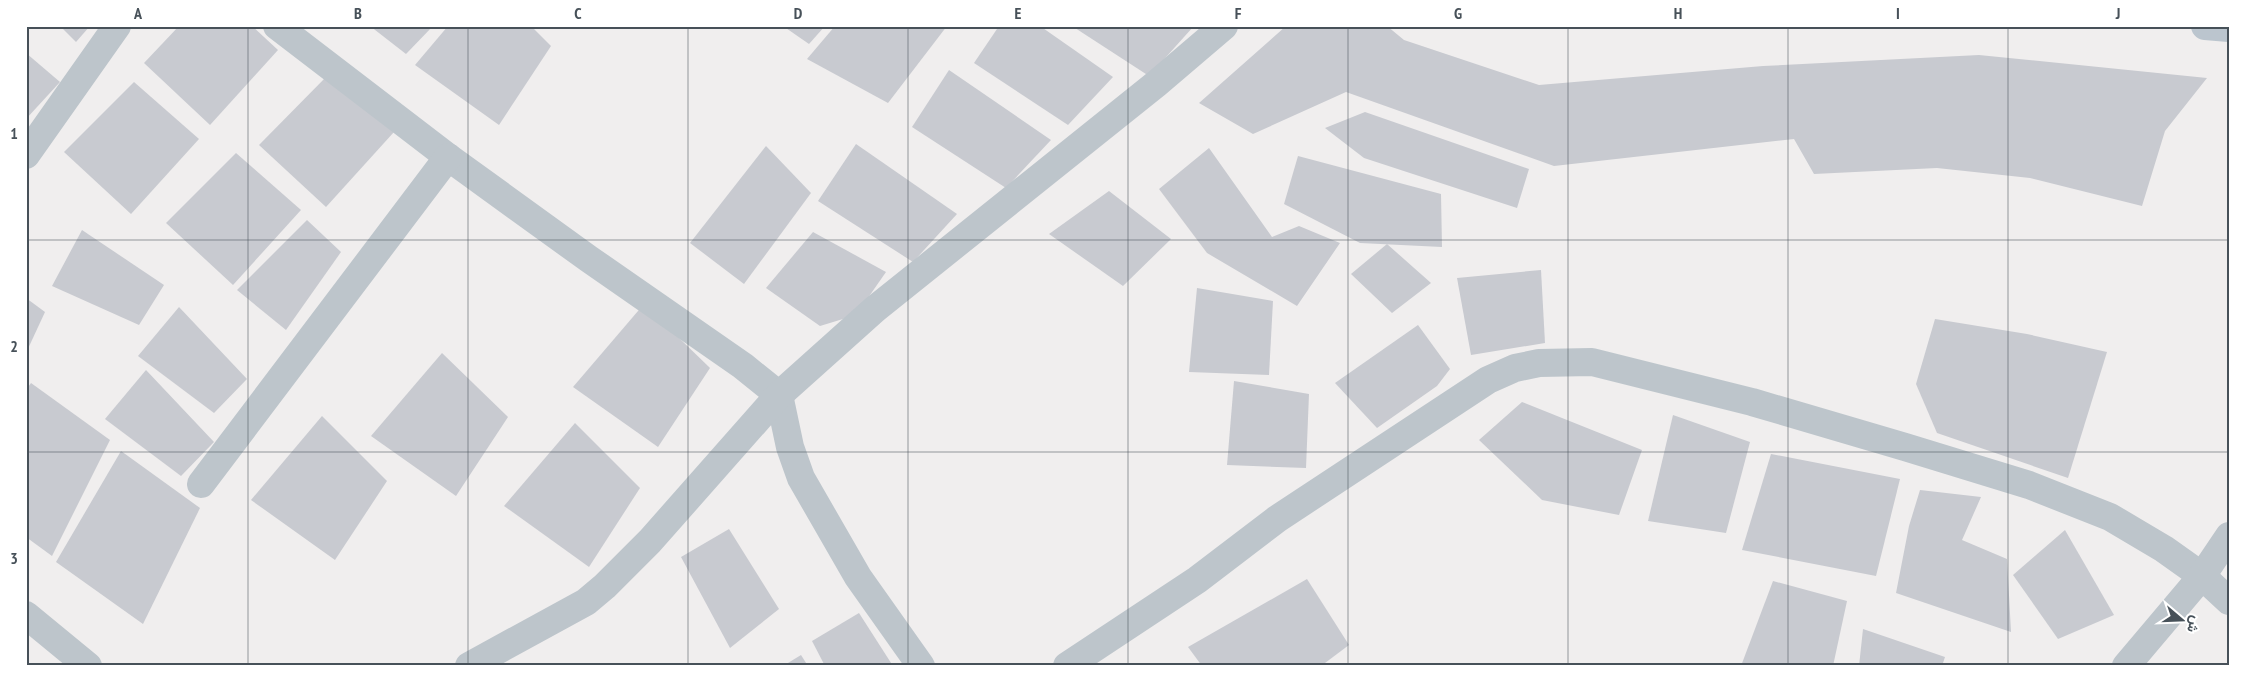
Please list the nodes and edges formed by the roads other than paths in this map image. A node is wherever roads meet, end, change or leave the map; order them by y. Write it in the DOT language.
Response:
graph roads {
  1 [pos="117,26"];
  2 [pos="277,26"];
  3 [pos="1224,26"];
  4 [pos="2205,26"];
  5 [pos="2229,28"];
  6 [pos="26,155"];
  7 [pos="448,157"];
  8 [pos="780,395"];
  9 [pos="201,484"];
  10 [pos="2229,536"];
  11 [pos="2202,576"];
  12 [pos="2229,601"];
  13 [pos="26,615"];
  14 [pos="88,666"];
  15 [pos="468,666"];
  16 [pos="922,666"];
  17 [pos="1068,666"];
  18 [pos="2126,666"];
  1 -- 6 [label="street"];
  2 -- 7 [label="street"];
  3 -- 8 [label="street"];
  4 -- 5 [label="main road"];
  7 -- 8 [label="street"];
  7 -- 9 [label="street"];
  8 -- 15 [label="street"];
  8 -- 16 [label="street"];
  10 -- 11 [label="street"];
  11 -- 12 [label="street"];
  11 -- 17 [label="street"];
  11 -- 18 [label="street"];
  13 -- 14 [label="street"];
}
